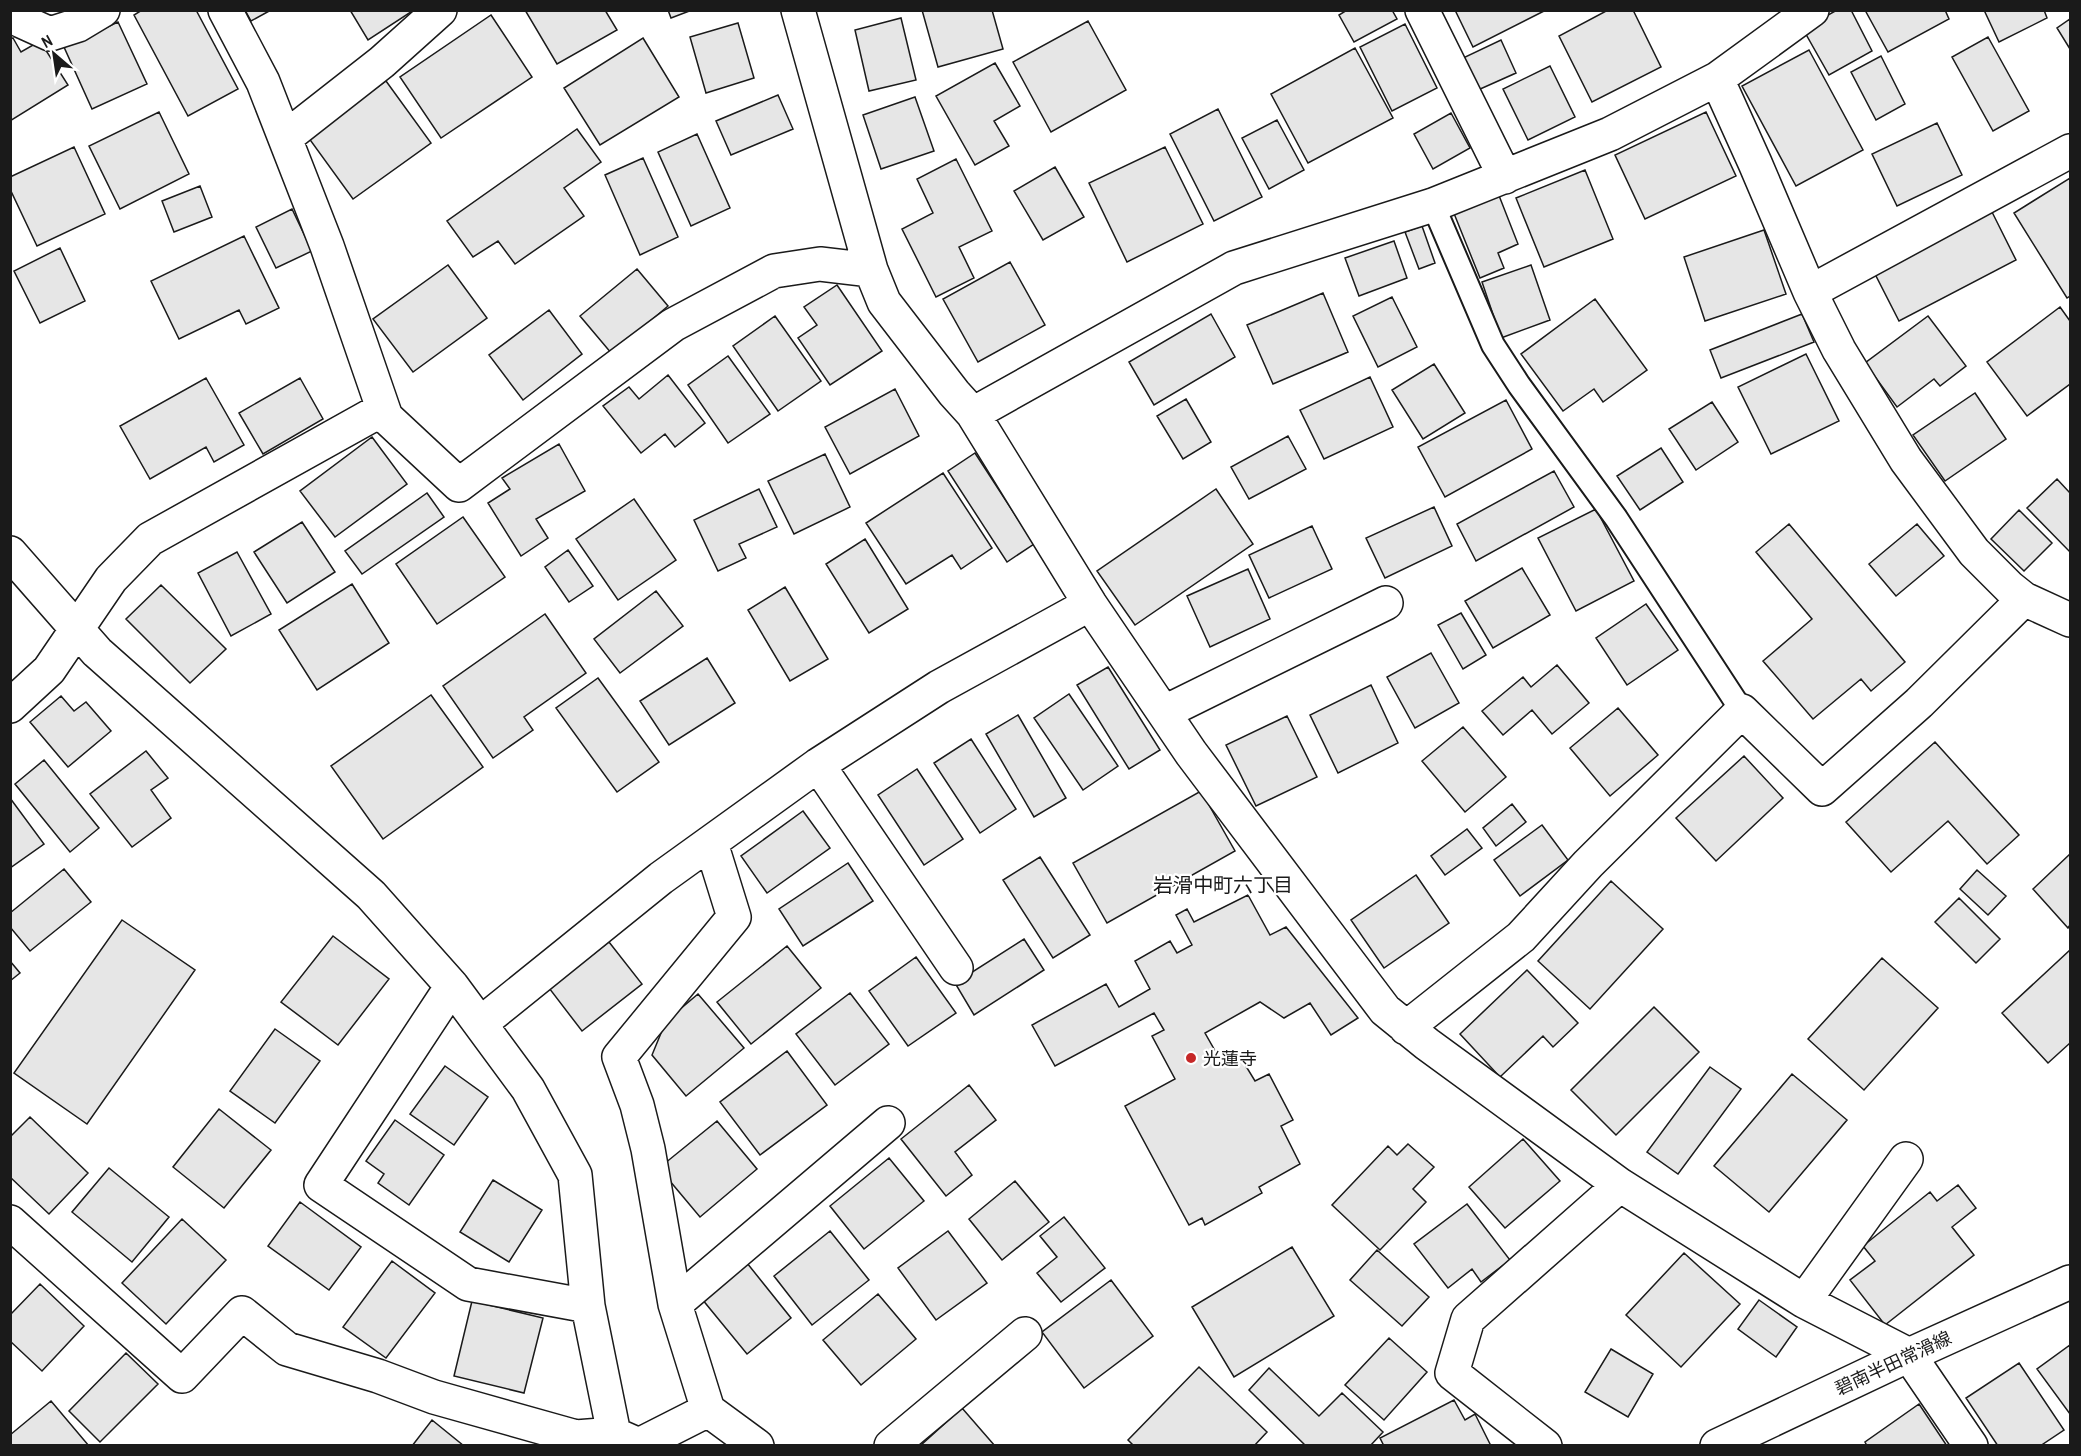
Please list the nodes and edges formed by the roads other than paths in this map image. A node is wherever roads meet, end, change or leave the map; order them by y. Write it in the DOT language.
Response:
graph roads {
  1 [pos="103,10"];
  2 [pos="225,10"];
  3 [pos="440,10"];
  4 [pos="798,10"];
  5 [pos="1422,10"];
  6 [pos="1812,10"];
  7 [pos="10,18"];
  8 [pos="1717,79"];
  9 [pos="285,138"];
  10 [pos="2070,151"];
  11 [pos="1505,177"];
  12 [pos="1433,205"];
  13 [pos="871,270"];
  14 [pos="1810,292"];
  15 [pos="973,414"];
  16 [pos="386,417"];
  17 [pos="10,553"];
  18 [pos="2024,599"];
  19 [pos="1386,603"];
  20 [pos="1090,604"];
  21 [pos="2070,620"];
  22 [pos="77,630"];
  23 [pos="10,706"];
  24 [pos="1742,711"];
  25 [pos="1165,712"];
  26 [pos="818,765"];
  27 [pos="711,843"];
  28 [pos="956,968"];
  29 [pos="452,986"];
  30 [pos="480,1024"];
  31 [pos="1406,1028"];
  32 [pos="888,1123"];
  33 [pos="1906,1159"];
  34 [pos="1620,1185"];
  35 [pos="10,1222"];
  36 [pos="2070,1282"];
  37 [pos="1804,1301"];
  38 [pos="675,1304"];
  39 [pos="588,1306"];
  40 [pos="1025,1334"];
  41 [pos="1909,1355"];
  42 [pos="708,1410"];
  43 [pos="631,1442"];
  44 [pos="757,1446"];
  45 [pos="891,1446"];
  46 [pos="1545,1446"];
  47 [pos="1717,1446"];
  48 [pos="1971,1446"];
  1 -- 7 [label="street"];
  2 -- 9 [label="street"];
  3 -- 9 [label="street"];
  4 -- 13 [label="street"];
  5 -- 11 [label="street"];
  6 -- 8 [label="street"];
  8 -- 11 [label="street"];
  8 -- 14 [label="street"];
  9 -- 16 [label="street"];
  10 -- 14 [label="street"];
  11 -- 12 [label="street"];
  12 -- 15 [label="street"];
  12 -- 24 [label="lane"];
  13 -- 15 [label="street"];
  13 -- 16 [label="street"];
  14 -- 18 [label="street"];
  15 -- 20 [label="street"];
  16 -- 22 [label="street"];
  17 -- 22 [label="street"];
  18 -- 21 [label="street"];
  18 -- 24 [label="street"];
  19 -- 25 [label="street"];
  20 -- 25 [label="street"];
  20 -- 26 [label="street"];
  22 -- 23 [label="street"];
  22 -- 29 [label="street"];
  24 -- 31 [label="street"];
  25 -- 31 [label="street"];
  26 -- 27 [label="street"];
  26 -- 28 [label="street"];
  27 -- 30 [label="street"];
  27 -- 38 [label="street"];
  29 -- 30 [label="street"];
  29 -- 39 [label="street"];
  30 -- 39 [label="street"];
  31 -- 34 [label="street"];
  32 -- 38 [label="street"];
  33 -- 37 [label="street"];
  34 -- 37 [label="street"];
  34 -- 46 [label="street"];
  35 -- 43 [label="street"];
  36 -- 41 [label="street, 碧南半田常滑線"];
  37 -- 41 [label="street"];
  38 -- 42 [label="street"];
  39 -- 43 [label="street"];
  40 -- 45 [label="street"];
  41 -- 47 [label="street, 碧南半田常滑線"];
  41 -- 48 [label="street"];
  42 -- 43 [label="street"];
  42 -- 44 [label="street"];
}
